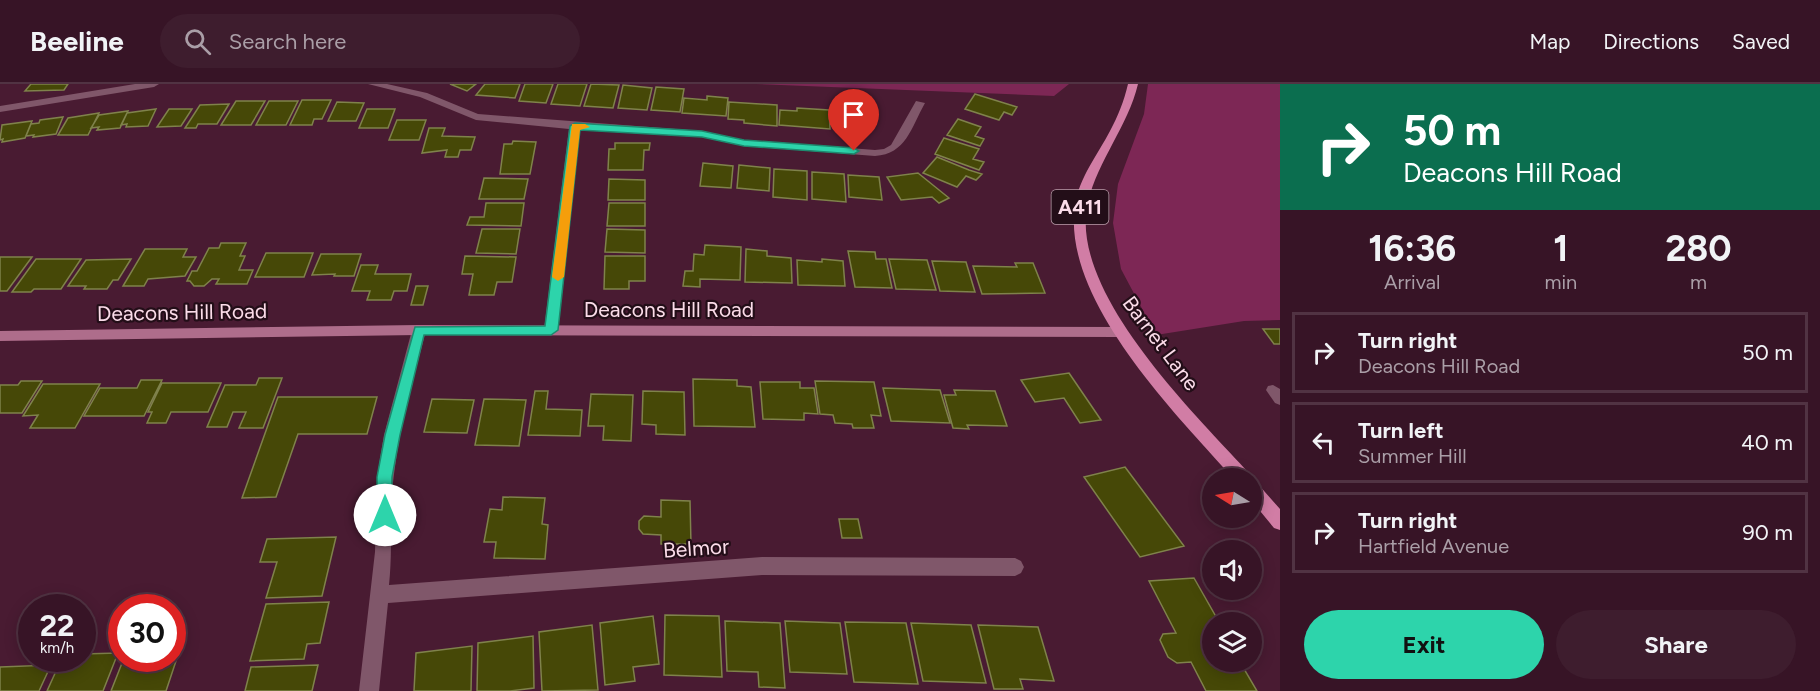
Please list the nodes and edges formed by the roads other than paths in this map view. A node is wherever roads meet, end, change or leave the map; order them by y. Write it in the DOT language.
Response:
graph roads {
  1 [pos="154,84"];
  2 [pos="373,84"];
  3 [pos="1133,84"];
  4 [pos="102,88"];
  5 [pos="920,103"];
  6 [pos="0,109"];
  7 [pos="575,126"];
  8 [pos="419,330"];
  9 [pos="551,330"];
  10 [pos="1121,332"];
  11 [pos="0,336"];
  12 [pos="1234,468"];
  13 [pos="1262,501"];
  14 [pos="1280,522"];
  15 [pos="1015,567"];
  16 [pos="380,595"];
  17 [pos="369,691"];
  1 -- 4 [label="street"];
  2 -- 7 [label="street"];
  3 -- 10 [label="main road, Barnet Lane / A411"];
  4 -- 6 [label="street"];
  5 -- 7 [label="street"];
  7 -- 9 [label="street"];
  8 -- 9 [label="street, Deacons Hill Road"];
  8 -- 11 [label="street, Deacons Hill Road"];
  8 -- 16 [label="street"];
  9 -- 10 [label="street, Deacons Hill Road"];
  10 -- 12 [label="main road, Barnet Lane / A411"];
  13 -- 14 [label="main road"];
  15 -- 16 [label="street, Belmor"];
  16 -- 17 [label="street"];
}
